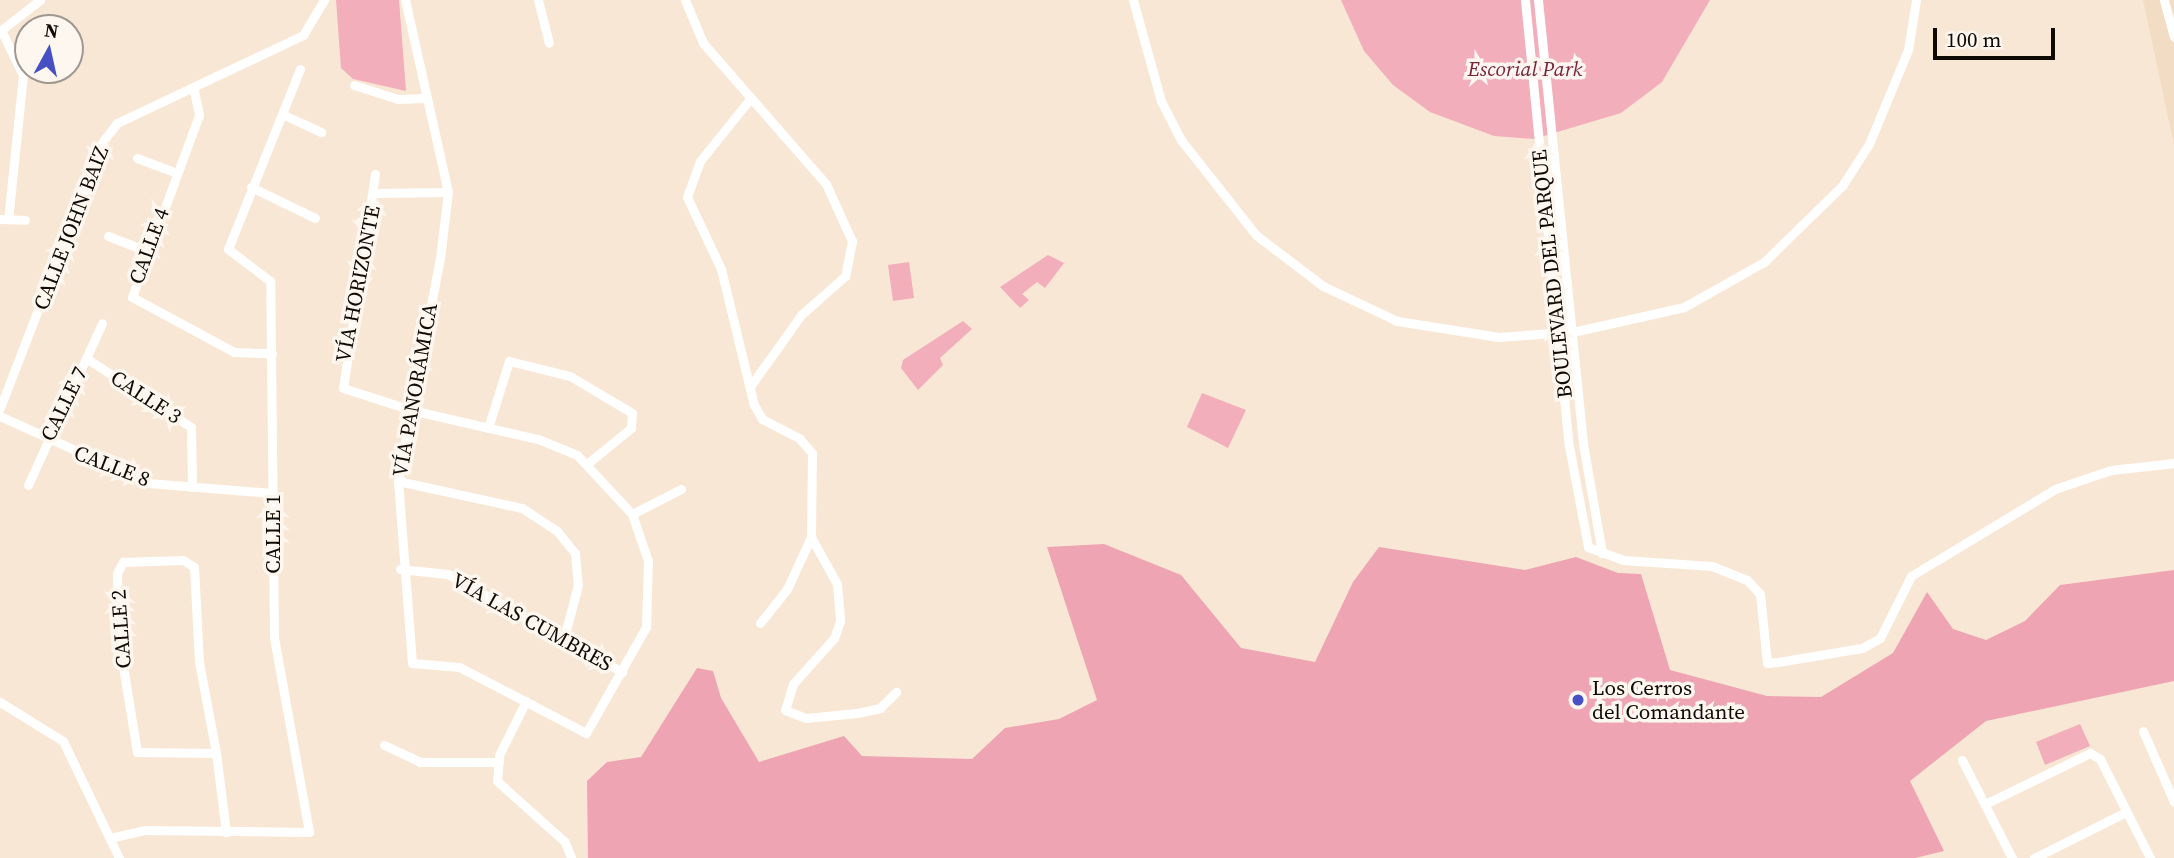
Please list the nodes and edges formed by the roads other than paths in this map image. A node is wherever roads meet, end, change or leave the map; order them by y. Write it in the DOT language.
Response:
graph roads {
  1 [pos="40,0"];
  2 [pos="324,0"];
  3 [pos="405,0"];
  4 [pos="538,0"];
  5 [pos="685,0"];
  6 [pos="1133,0"];
  7 [pos="1525,0"];
  8 [pos="1538,0"];
  9 [pos="1916,0"];
  10 [pos="2164,0"];
  11 [pos="0,31"];
  12 [pos="2174,37"];
  13 [pos="550,43"];
  14 [pos="300,69"];
  15 [pos="354,85"];
  16 [pos="194,91"];
  17 [pos="425,98"];
  18 [pos="750,99"];
  19 [pos="284,115"];
  20 [pos="321,132"];
  21 [pos="137,158"];
  22 [pos="177,173"];
  23 [pos="375,174"];
  24 [pos="251,187"];
  25 [pos="448,192"];
  26 [pos="376,193"];
  27 [pos="316,218"];
  28 [pos="4,219"];
  29 [pos="25,220"];
  30 [pos="107,237"];
  31 [pos="147,251"];
  32 [pos="102,323"];
  33 [pos="1570,332"];
  34 [pos="1557,334"];
  35 [pos="272,352"];
  36 [pos="86,358"];
  37 [pos="751,384"];
  38 [pos="0,408"];
  39 [pos="411,410"];
  40 [pos="0,416"];
  41 [pos="488,428"];
  42 [pos="46,438"];
  43 [pos="2174,463"];
  44 [pos="587,464"];
  45 [pos="398,481"];
  46 [pos="29,485"];
  47 [pos="192,487"];
  48 [pos="681,489"];
  49 [pos="273,493"];
  50 [pos="632,514"];
  51 [pos="811,537"];
  52 [pos="1602,552"];
  53 [pos="400,569"];
  54 [pos="760,623"];
  55 [pos="564,638"];
  56 [pos="622,671"];
  57 [pos="896,692"];
  58 [pos="526,701"];
  59 [pos="0,702"];
  60 [pos="2143,731"];
  61 [pos="384,745"];
  62 [pos="216,753"];
  63 [pos="1962,760"];
  64 [pos="499,762"];
  65 [pos="2174,802"];
  66 [pos="1985,804"];
  67 [pos="2126,811"];
  68 [pos="226,832"];
  69 [pos="110,838"];
  70 [pos="119,858"];
  71 [pos="571,858"];
  72 [pos="2012,858"];
  73 [pos="2034,858"];
  74 [pos="2150,858"];
  1 -- 11 [label="street"];
  2 -- 16 [label="street, CALLE JOHN BAIZ"];
  3 -- 17 [label="street, VÍA PANORÁMICA"];
  4 -- 13 [label="street"];
  5 -- 18 [label="street"];
  6 -- 34 [label="street"];
  7 -- 34 [label="street, BOULEVARD DEL PARQUE"];
  8 -- 33 [label="street, BOULEVARD DEL PARQUE"];
  9 -- 33 [label="street"];
  10 -- 12 [label="street"];
  11 -- 28 [label="street"];
  14 -- 19 [label="street, CALLE 1"];
  15 -- 17 [label="street"];
  16 -- 22 [label="street, CALLE 4"];
  16 -- 38 [label="street, CALLE JOHN BAIZ"];
  17 -- 25 [label="street, VÍA PANORÁMICA"];
  18 -- 37 [label="street"];
  18 -- 37 [label="street"];
  19 -- 20 [label="street"];
  19 -- 24 [label="street, CALLE 1"];
  21 -- 22 [label="street"];
  22 -- 31 [label="street, CALLE 4"];
  23 -- 26 [label="street, VÍA HORIZONTE"];
  24 -- 27 [label="street"];
  24 -- 35 [label="street, CALLE 1"];
  25 -- 26 [label="street, VÍA HORIZONTE"];
  25 -- 39 [label="street, VÍA PANORÁMICA"];
  26 -- 39 [label="street, VÍA HORIZONTE"];
  28 -- 29 [label="street"];
  30 -- 31 [label="street"];
  31 -- 35 [label="street, CALLE 4"];
  32 -- 36 [label="street, CALLE 7"];
  33 -- 34 [label="street"];
  33 -- 52 [label="street, BOULEVARD DEL PARQUE"];
  34 -- 52 [label="street, BOULEVARD DEL PARQUE"];
  35 -- 49 [label="street, CALLE 1"];
  36 -- 42 [label="street, CALLE 7"];
  36 -- 47 [label="street, CALLE 3"];
  37 -- 51 [label="street"];
  39 -- 41 [label="street"];
  39 -- 45 [label="street, VÍA PANORÁMICA"];
  40 -- 42 [label="street, CALLE 8"];
  41 -- 44 [label="street"];
  41 -- 44 [label="street"];
  42 -- 46 [label="street, CALLE 7"];
  42 -- 47 [label="street, CALLE 8"];
  43 -- 52 [label="street"];
  44 -- 50 [label="street"];
  45 -- 53 [label="street, VÍA PANORÁMICA"];
  45 -- 55 [label="street"];
  47 -- 49 [label="street, CALLE 8"];
  48 -- 50 [label="street"];
  49 -- 68 [label="street, CALLE 1"];
  50 -- 56 [label="street"];
  51 -- 54 [label="street"];
  51 -- 57 [label="street"];
  53 -- 55 [label="street, VÍA LAS CUMBRES"];
  53 -- 58 [label="street, VÍA PANORÁMICA"];
  55 -- 56 [label="street, VÍA LAS CUMBRES"];
  56 -- 58 [label="street"];
  58 -- 64 [label="street"];
  59 -- 69 [label="street"];
  60 -- 65 [label="street"];
  61 -- 64 [label="street"];
  62 -- 62 [label="street, CALLE 2"];
  62 -- 68 [label="street, CALLE 2"];
  63 -- 66 [label="street"];
  64 -- 71 [label="street"];
  66 -- 67 [label="street"];
  66 -- 72 [label="street"];
  67 -- 73 [label="street"];
  67 -- 74 [label="street"];
  68 -- 69 [label="street, CALLE 1"];
  69 -- 70 [label="street"];
}
